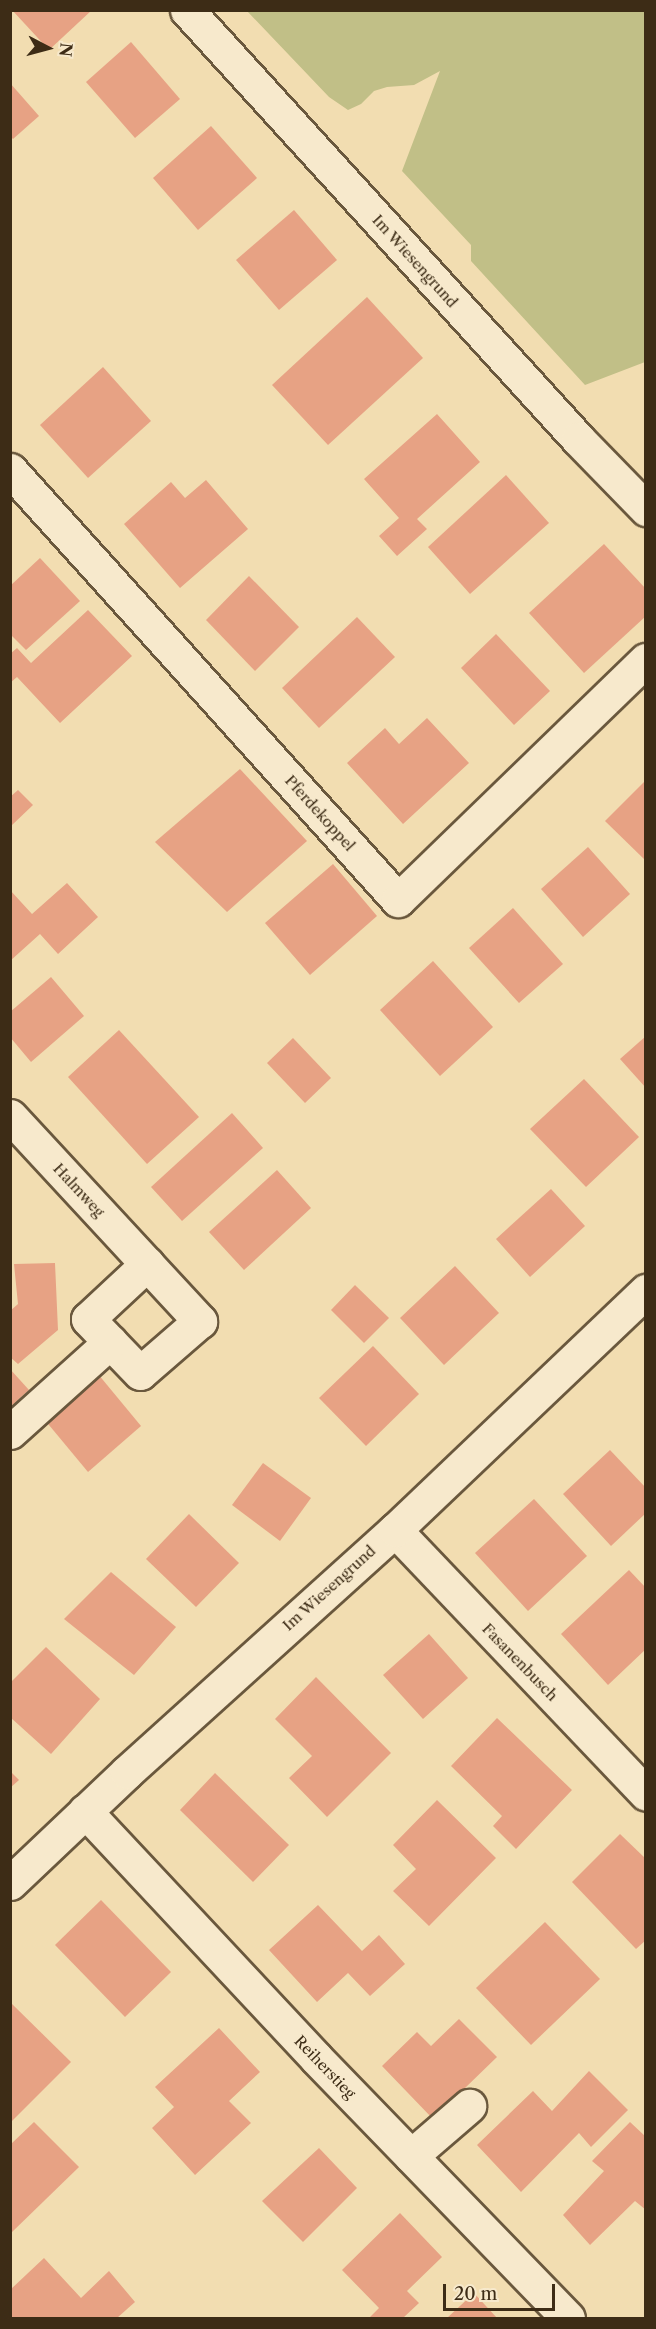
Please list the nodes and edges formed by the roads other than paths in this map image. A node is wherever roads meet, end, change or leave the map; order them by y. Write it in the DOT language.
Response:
graph roads {
  1 [pos="187,10"];
  2 [pos="10,470"];
  3 [pos="645,509"];
  4 [pos="645,660"];
  5 [pos="10,1116"];
  6 [pos="147,1264"];
  7 [pos="645,1291"];
  8 [pos="110,1342"];
  9 [pos="10,1432"];
  10 [pos="395,1530"];
  11 [pos="645,1794"];
  12 [pos="85,1811"];
  13 [pos="10,1883"];
  14 [pos="469,2106"];
  15 [pos="411,2156"];
  16 [pos="568,2319"];
  1 -- 3 [label="street, Im Wiesengrund"];
  2 -- 4 [label="street, Pferdekoppel"];
  5 -- 6 [label="street, Halmweg"];
  6 -- 8 [label="street, Halmweg"];
  6 -- 8 [label="street, Halmweg"];
  7 -- 10 [label="street, Im Wiesengrund"];
  8 -- 9 [label="street"];
  10 -- 11 [label="street, Fasanenbusch"];
  10 -- 12 [label="street, Im Wiesengrund"];
  12 -- 13 [label="street, Im Wiesengrund"];
  12 -- 15 [label="street, Reiherstieg"];
  14 -- 15 [label="street"];
  15 -- 16 [label="street, Reiherstieg"];
}
